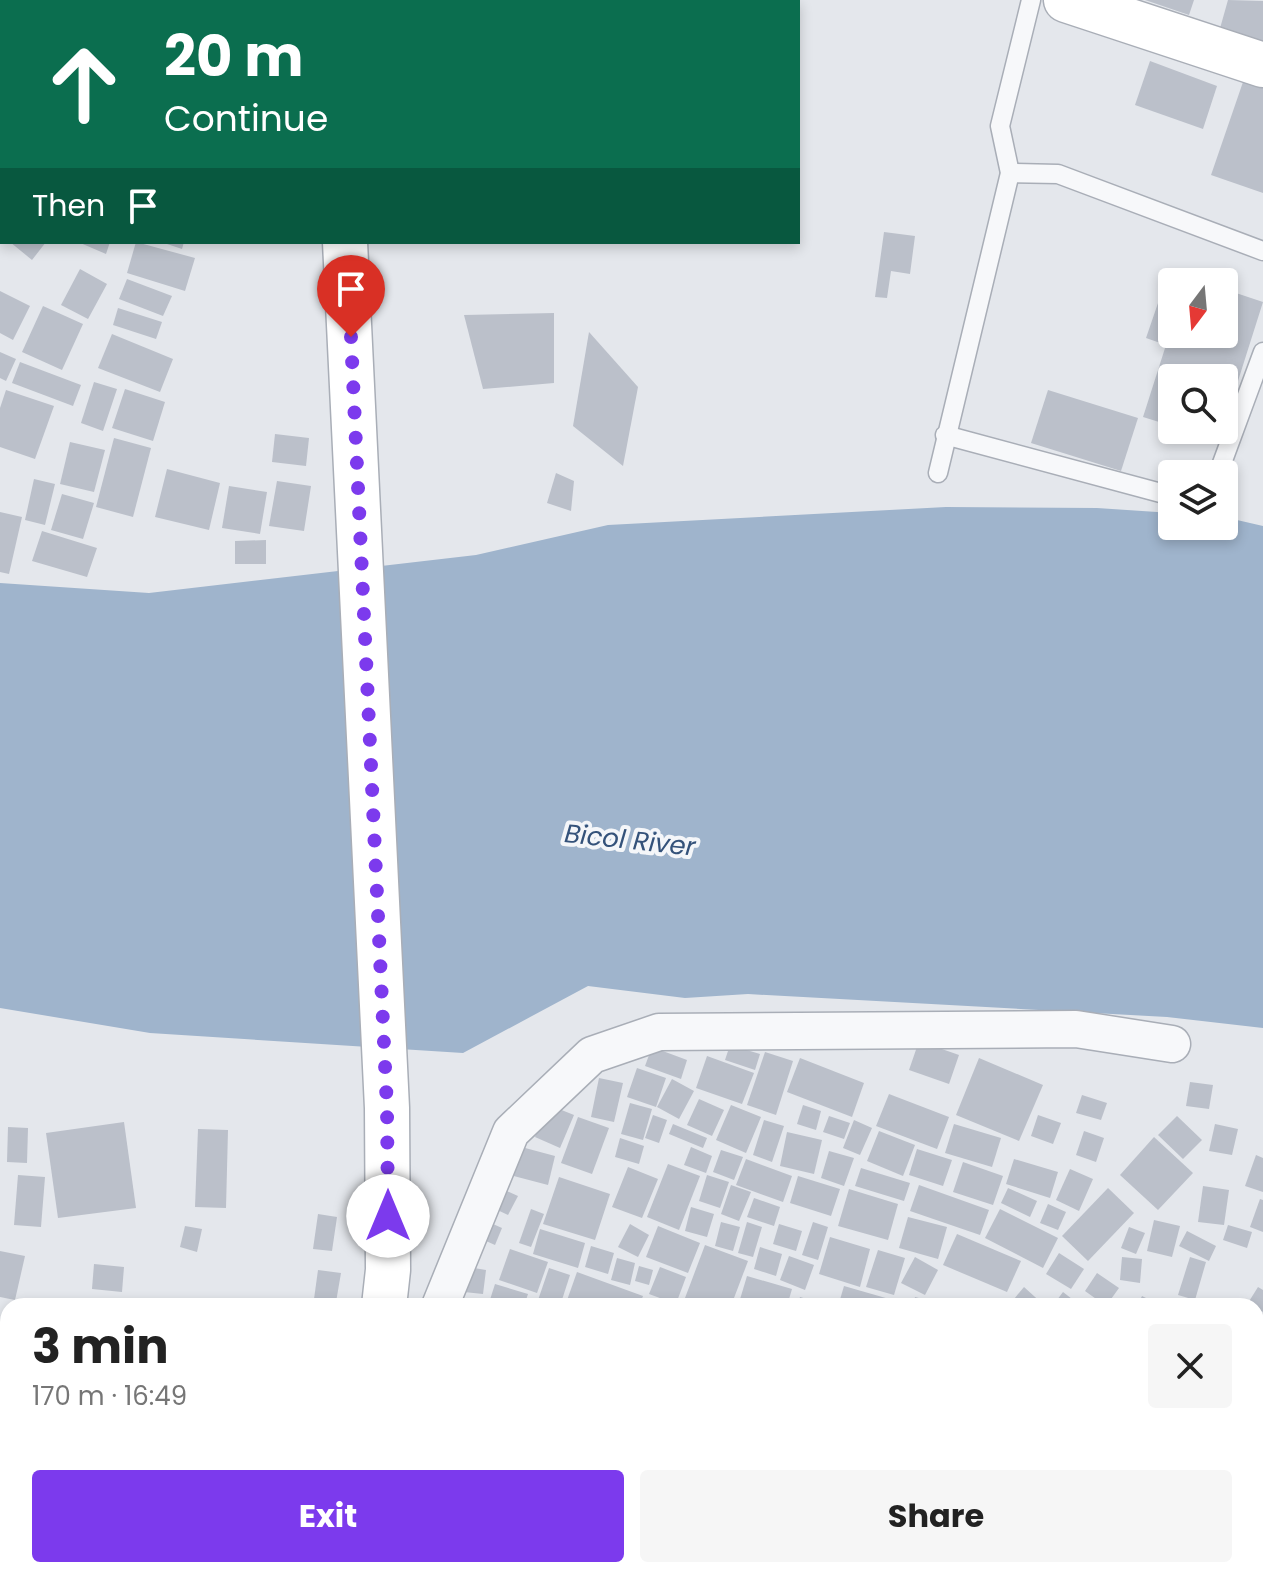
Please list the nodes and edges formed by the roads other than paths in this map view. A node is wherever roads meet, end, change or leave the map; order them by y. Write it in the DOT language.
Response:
graph roads {
  1 [pos="1031,0"];
  2 [pos="1066,0"];
  3 [pos="1263,65"];
  4 [pos="1010,173"];
  5 [pos="345,244"];
  6 [pos="1263,251"];
  7 [pos="1263,352"];
  8 [pos="945,435"];
  9 [pos="1223,460"];
  10 [pos="938,473"];
  11 [pos="1158,492"];
  12 [pos="1172,1044"];
  13 [pos="385,1298"];
  14 [pos="443,1298"];
  1 -- 4 [label="lane"];
  2 -- 3 [label="main road"];
  4 -- 6 [label="lane"];
  4 -- 8 [label="lane"];
  5 -- 13 [label="main road"];
  7 -- 9 [label="lane"];
  8 -- 10 [label="lane"];
  8 -- 11 [label="lane"];
  12 -- 14 [label="street"];
}
